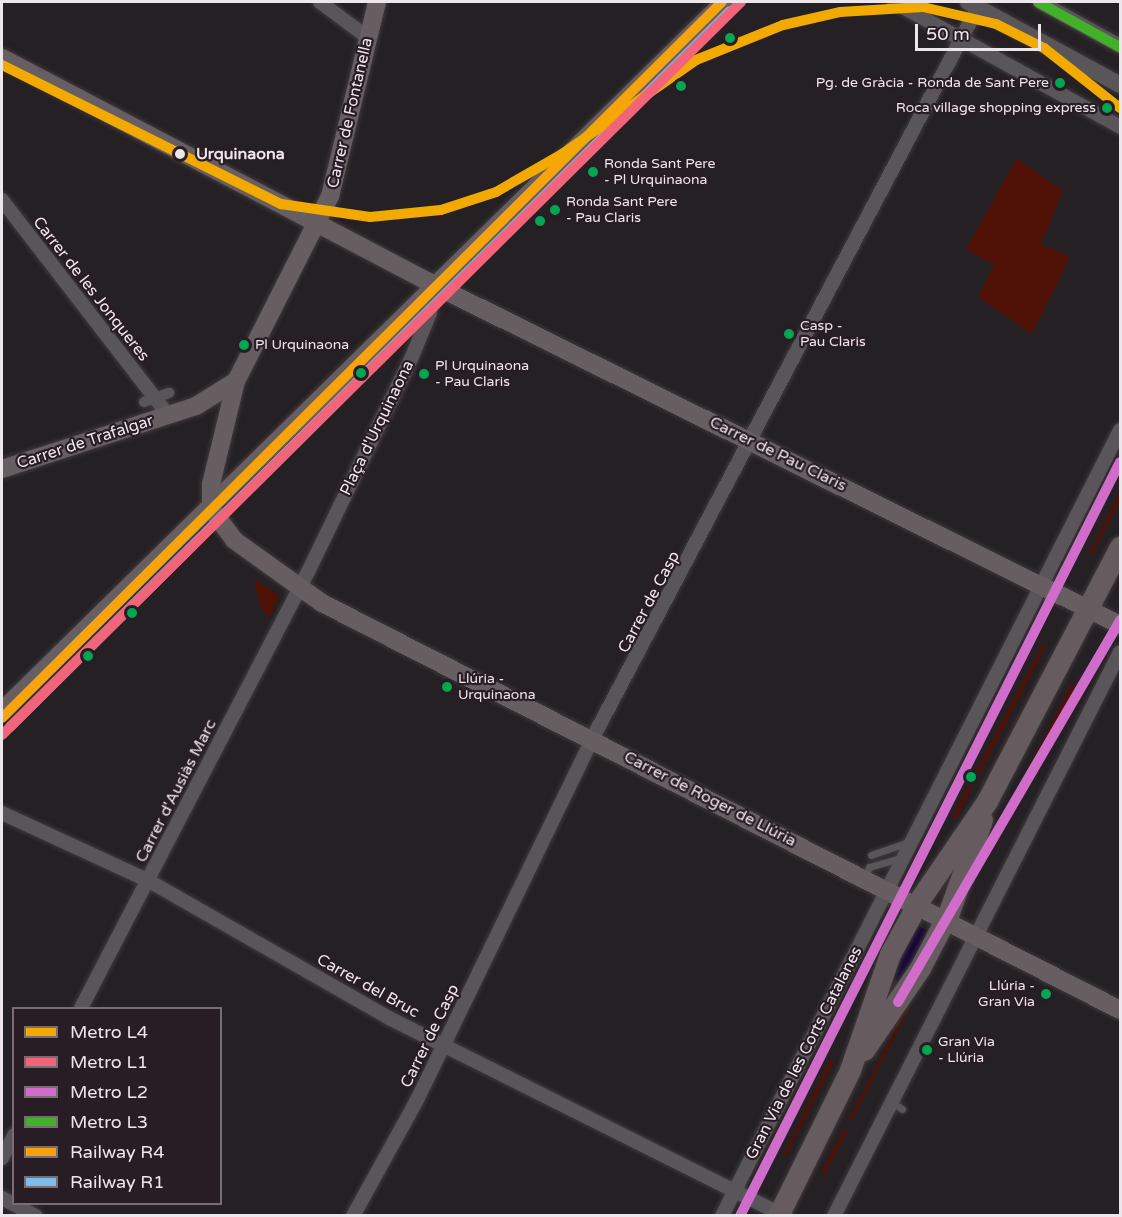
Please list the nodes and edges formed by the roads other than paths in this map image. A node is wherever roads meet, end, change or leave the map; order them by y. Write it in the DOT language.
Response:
graph roads {
  1 [pos="320,2"];
  2 [pos="377,2"];
  3 [pos="724,2"];
  4 [pos="894,2"];
  5 [pos="1040,2"];
  6 [pos="973,4"];
  7 [pos="368,37"];
  8 [pos="960,40"];
  9 [pos="1120,46"];
  10 [pos="2,58"];
  11 [pos="1120,85"];
  12 [pos="1120,127"];
  13 [pos="2,200"];
  14 [pos="319,224"];
  15 [pos="434,285"];
  16 [pos="236,381"];
  17 [pos="169,393"];
  18 [pos="149,400"];
  19 [pos="168,416"];
  20 [pos="1120,430"];
  21 [pos="750,441"];
  22 [pos="2,470"];
  23 [pos="211,509"];
  24 [pos="1120,547"];
  25 [pos="1041,585"];
  26 [pos="299,588"];
  27 [pos="1089,608"];
  28 [pos="1120,625"];
  29 [pos="1120,652"];
  30 [pos="2,711"];
  31 [pos="593,739"];
  32 [pos="987,801"];
  33 [pos="2,813"];
  34 [pos="912,842"];
  35 [pos="871,855"];
  36 [pos="905,856"];
  37 [pos="864,879"];
  38 [pos="149,881"];
  39 [pos="888,892"];
  40 [pos="916,906"];
  41 [pos="945,920"];
  42 [pos="977,936"];
  43 [pos="82,1007"];
  44 [pos="1120,1010"];
  45 [pos="443,1046"];
  46 [pos="850,1070"];
  47 [pos="12,1140"];
  48 [pos="2,1158"];
  49 [pos="735,1191"];
  50 [pos="16,1205"];
  51 [pos="36,1215"];
  52 [pos="353,1215"];
  53 [pos="722,1215"];
  54 [pos="781,1215"];
  55 [pos="834,1215"];
  1 -- 7 [label="street"];
  2 -- 7 [label="main road, Carrer de Fontanella"];
  3 -- 15 [label="main road"];
  4 -- 8 [label="street"];
  5 -- 9 [label="street"];
  6 -- 8 [label="street, Carrer de Casp"];
  6 -- 11 [label="street"];
  7 -- 14 [label="main road, Carrer de Fontanella"];
  8 -- 12 [label="street"];
  8 -- 21 [label="street, Carrer de Casp"];
  10 -- 14 [label="main road"];
  13 -- 18 [label="street, Carrer de les Jonqueres"];
  14 -- 15 [label="main road"];
  14 -- 16 [label="main road"];
  15 -- 21 [label="main road, Carrer de Pau Claris"];
  15 -- 23 [label="main road"];
  15 -- 26 [label="street, Plaça d'Urquinaona"];
  16 -- 19 [label="main road"];
  16 -- 23 [label="main road"];
  17 -- 18 [label="street"];
  18 -- 19 [label="street, Carrer de les Jonqueres"];
  19 -- 22 [label="main road, Carrer de Trafalgar"];
  20 -- 25 [label="street, Gran Via de les Corts Catalanes"];
  21 -- 25 [label="main road, Carrer de Pau Claris"];
  21 -- 31 [label="street, Carrer de Casp"];
  23 -- 26 [label="main road"];
  23 -- 30 [label="main road"];
  24 -- 27 [label="main road, Gran Via de les Corts Catalanes"];
  25 -- 27 [label="main road, Carrer de Pau Claris"];
  25 -- 34 [label="street, Gran Via de les Corts Catalanes"];
  26 -- 31 [label="main road, Carrer de Roger de Llúria"];
  26 -- 38 [label="street, Carrer d'Ausiàs Marc"];
  27 -- 28 [label="main road, Carrer de Pau Claris"];
  27 -- 32 [label="main road, Gran Via de les Corts Catalanes"];
  29 -- 42 [label="street"];
  31 -- 37 [label="main road, Carrer de Roger de Llúria"];
  31 -- 45 [label="street, Carrer de Casp"];
  32 -- 40 [label="main road, Gran Via de les Corts Catalanes"];
  32 -- 41 [label="main road, Gran Via de les Corts Catalanes"];
  33 -- 38 [label="street, Carrer del Bruc"];
  34 -- 35 [label="lane"];
  34 -- 36 [label="street, Gran Via de les Corts Catalanes"];
  36 -- 37 [label="lane"];
  36 -- 39 [label="street, Gran Via de les Corts Catalanes"];
  37 -- 39 [label="main road, Carrer de Roger de Llúria"];
  38 -- 43 [label="street, Carrer d'Ausiàs Marc"];
  38 -- 45 [label="street, Carrer del Bruc"];
  39 -- 40 [label="main road, Carrer de Roger de Llúria"];
  39 -- 49 [label="street, Gran Via de les Corts Catalanes"];
  40 -- 41 [label="main road, Carrer de Roger de Llúria"];
  40 -- 46 [label="main road, Gran Via de les Corts Catalanes"];
  41 -- 42 [label="main road, Carrer de Roger de Llúria"];
  41 -- 46 [label="main road, Gran Via de les Corts Catalanes"];
  42 -- 44 [label="main road, Carrer de Roger de Llúria"];
  42 -- 55 [label="street"];
  45 -- 49 [label="street, Carrer del Bruc"];
  45 -- 52 [label="street, Carrer de Casp"];
  46 -- 54 [label="main road, Gran Via de les Corts Catalanes"];
  47 -- 48 [label="street"];
  49 -- 53 [label="street, Gran Via de les Corts Catalanes"];
  49 -- 54 [label="street, Carrer del Bruc"];
  50 -- 51 [label="street"];
}
